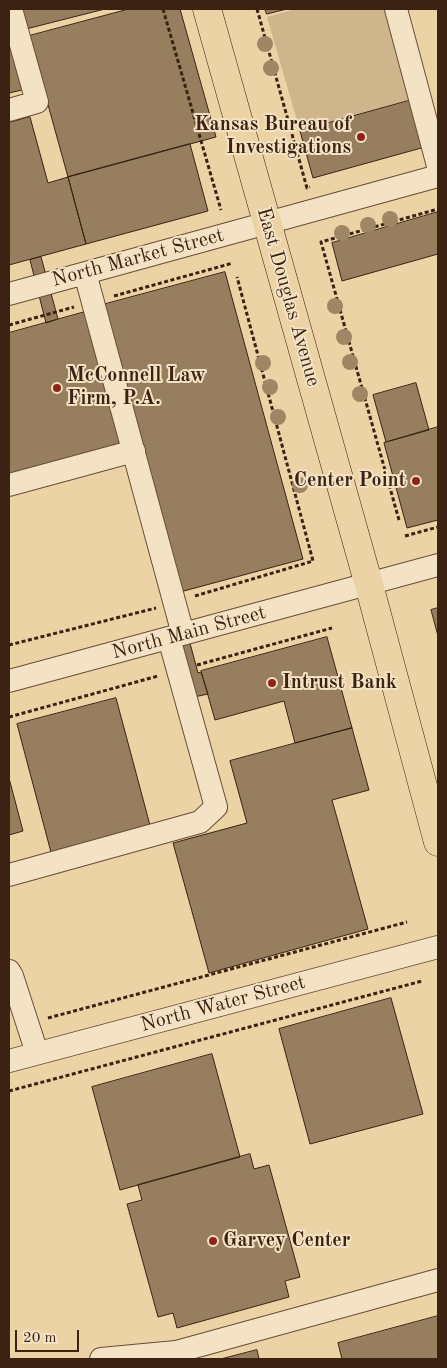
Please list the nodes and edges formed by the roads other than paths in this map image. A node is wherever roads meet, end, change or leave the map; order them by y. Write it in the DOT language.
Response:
graph roads {
  1 [pos="11,9"];
  2 [pos="207,9"];
  3 [pos="396,9"];
  4 [pos="9,110"];
  5 [pos="438,166"];
  6 [pos="438,176"];
  7 [pos="267,223"];
  8 [pos="85,273"];
  9 [pos="9,294"];
  10 [pos="134,451"];
  11 [pos="9,485"];
  12 [pos="438,565"];
  13 [pos="369,585"];
  14 [pos="176,636"];
  15 [pos="9,681"];
  16 [pos="438,842"];
  17 [pos="9,875"];
  18 [pos="438,947"];
  19 [pos="9,971"];
  20 [pos="36,1054"];
  21 [pos="9,1061"];
  22 [pos="438,1280"];
  23 [pos="101,1359"];
  1 -- 4 [label="street"];
  2 -- 7 [label="main road, East Douglas Avenue"];
  3 -- 5 [label="street"];
  6 -- 7 [label="street, North Market Street"];
  7 -- 8 [label="street, North Market Street"];
  7 -- 13 [label="main road, East Douglas Avenue"];
  8 -- 9 [label="street, North Market Street"];
  8 -- 10 [label="street"];
  10 -- 11 [label="street"];
  10 -- 14 [label="street"];
  12 -- 13 [label="street, North Main Street"];
  13 -- 14 [label="street, North Main Street"];
  13 -- 16 [label="main road, East Douglas Avenue"];
  14 -- 15 [label="street, North Main Street"];
  14 -- 17 [label="street"];
  18 -- 20 [label="street, North Water Street"];
  19 -- 20 [label="street"];
  20 -- 21 [label="street, North Water Street"];
  22 -- 23 [label="street"];
}
